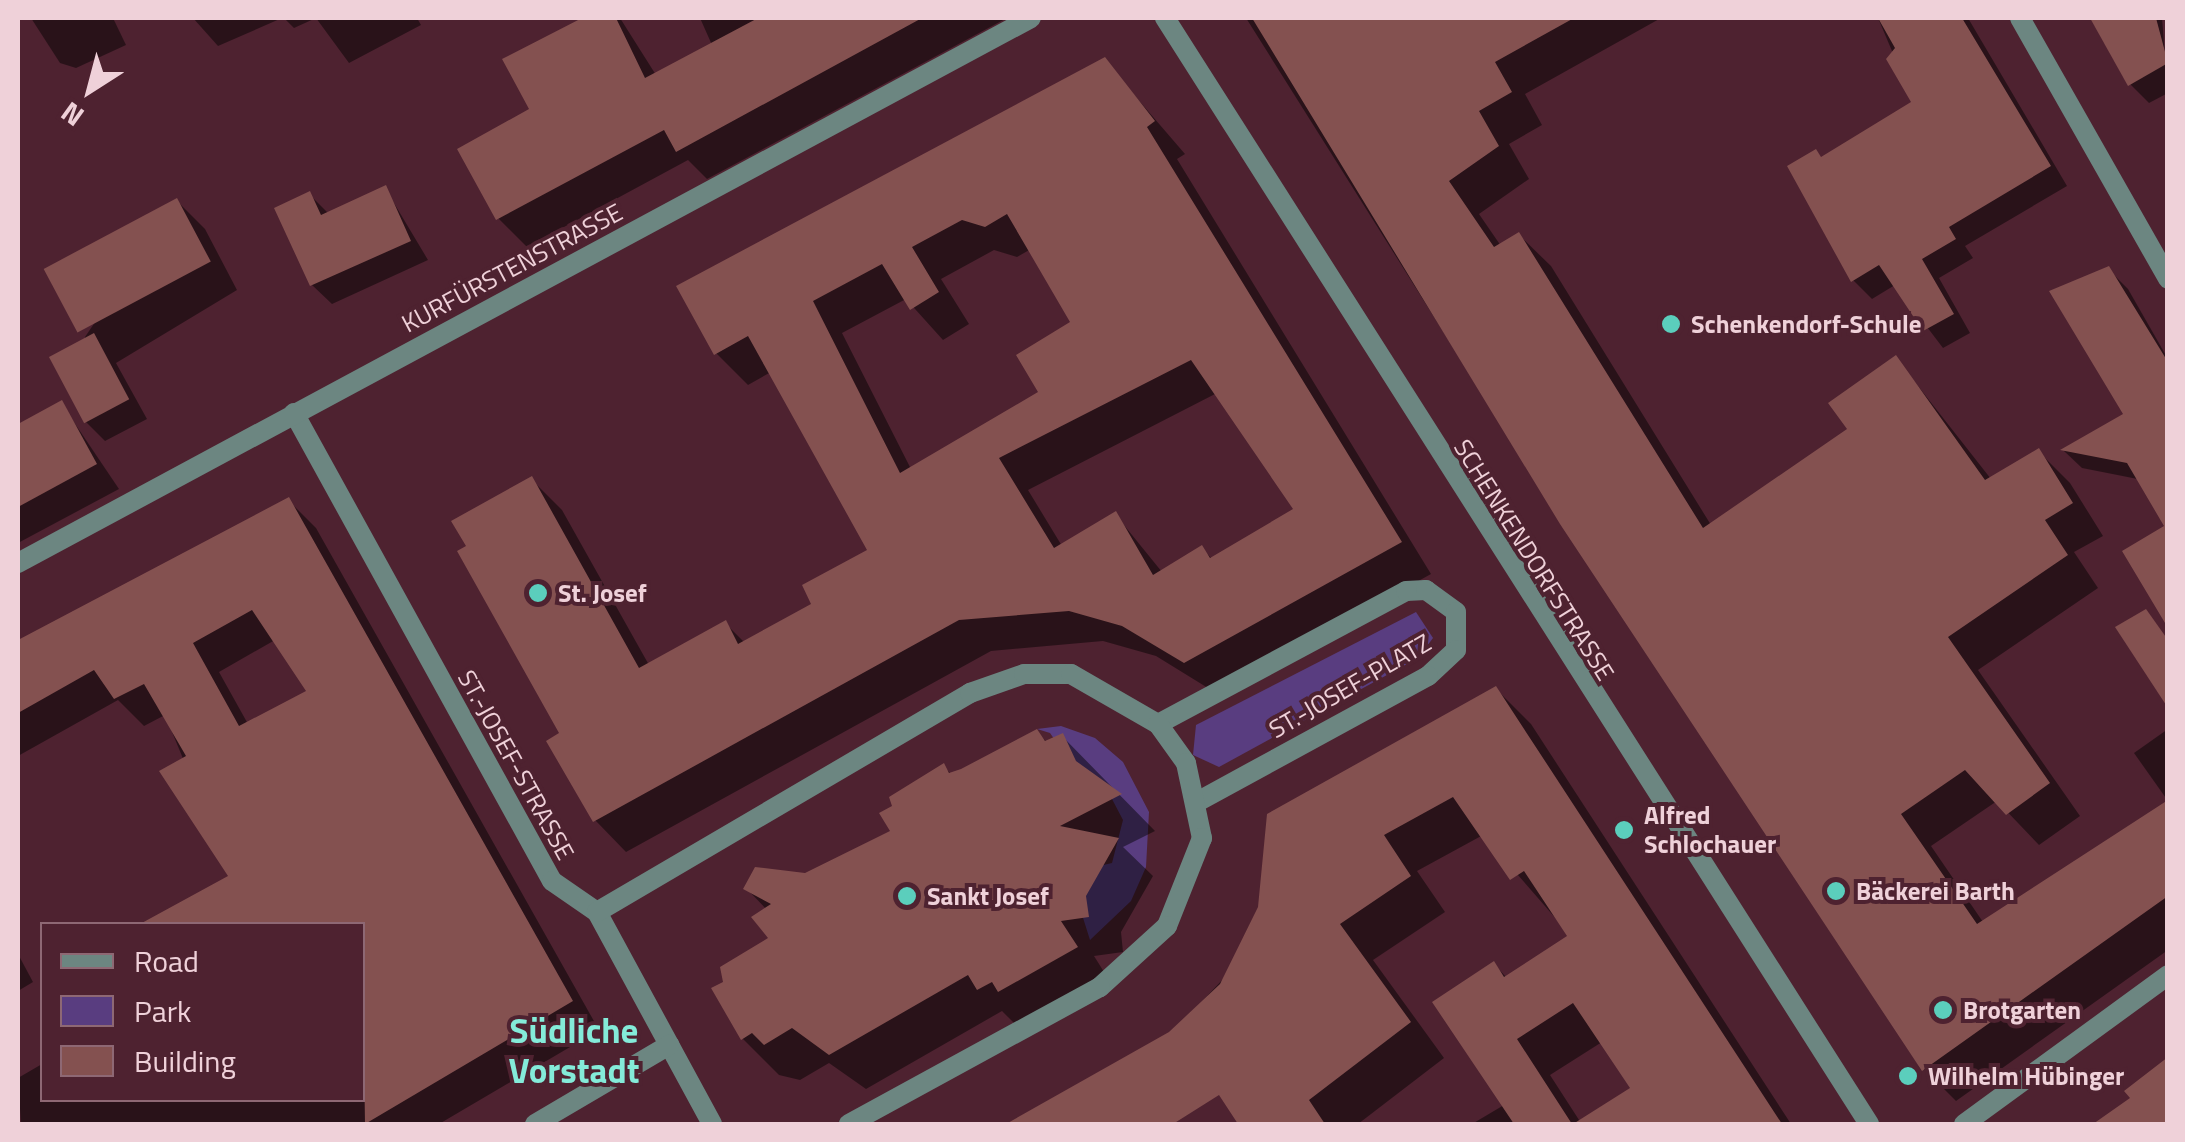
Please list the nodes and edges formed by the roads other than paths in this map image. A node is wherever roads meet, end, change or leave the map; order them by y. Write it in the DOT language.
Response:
graph roads {
  1 [pos="1032,18"];
  2 [pos="1165,18"];
  3 [pos="2020,18"];
  4 [pos="2168,279"];
  5 [pos="294,413"];
  6 [pos="18,563"];
  7 [pos="1158,724"];
  8 [pos="1198,801"];
  9 [pos="597,912"];
  10 [pos="2168,975"];
  11 [pos="669,1045"];
  12 [pos="534,1124"];
  13 [pos="712,1124"];
  14 [pos="849,1124"];
  15 [pos="1869,1124"];
  16 [pos="1964,1124"];
  1 -- 5 [label="street, KURFÜRSTENSTRASSE"];
  2 -- 15 [label="street, SCHENKENDORFSTRASSE"];
  3 -- 4 [label="street"];
  5 -- 6 [label="street, KURFÜRSTENSTRASSE"];
  5 -- 9 [label="street, ST.-JOSEF-STRASSE"];
  7 -- 8 [label="street"];
  7 -- 8 [label="street, ST.-JOSEF-PLATZ"];
  7 -- 9 [label="street"];
  8 -- 14 [label="street"];
  9 -- 11 [label="street, ST.-JOSEF-STRASSE"];
  10 -- 16 [label="street"];
  11 -- 12 [label="street"];
  11 -- 13 [label="street, ST.-JOSEF-STRASSE"];
}
